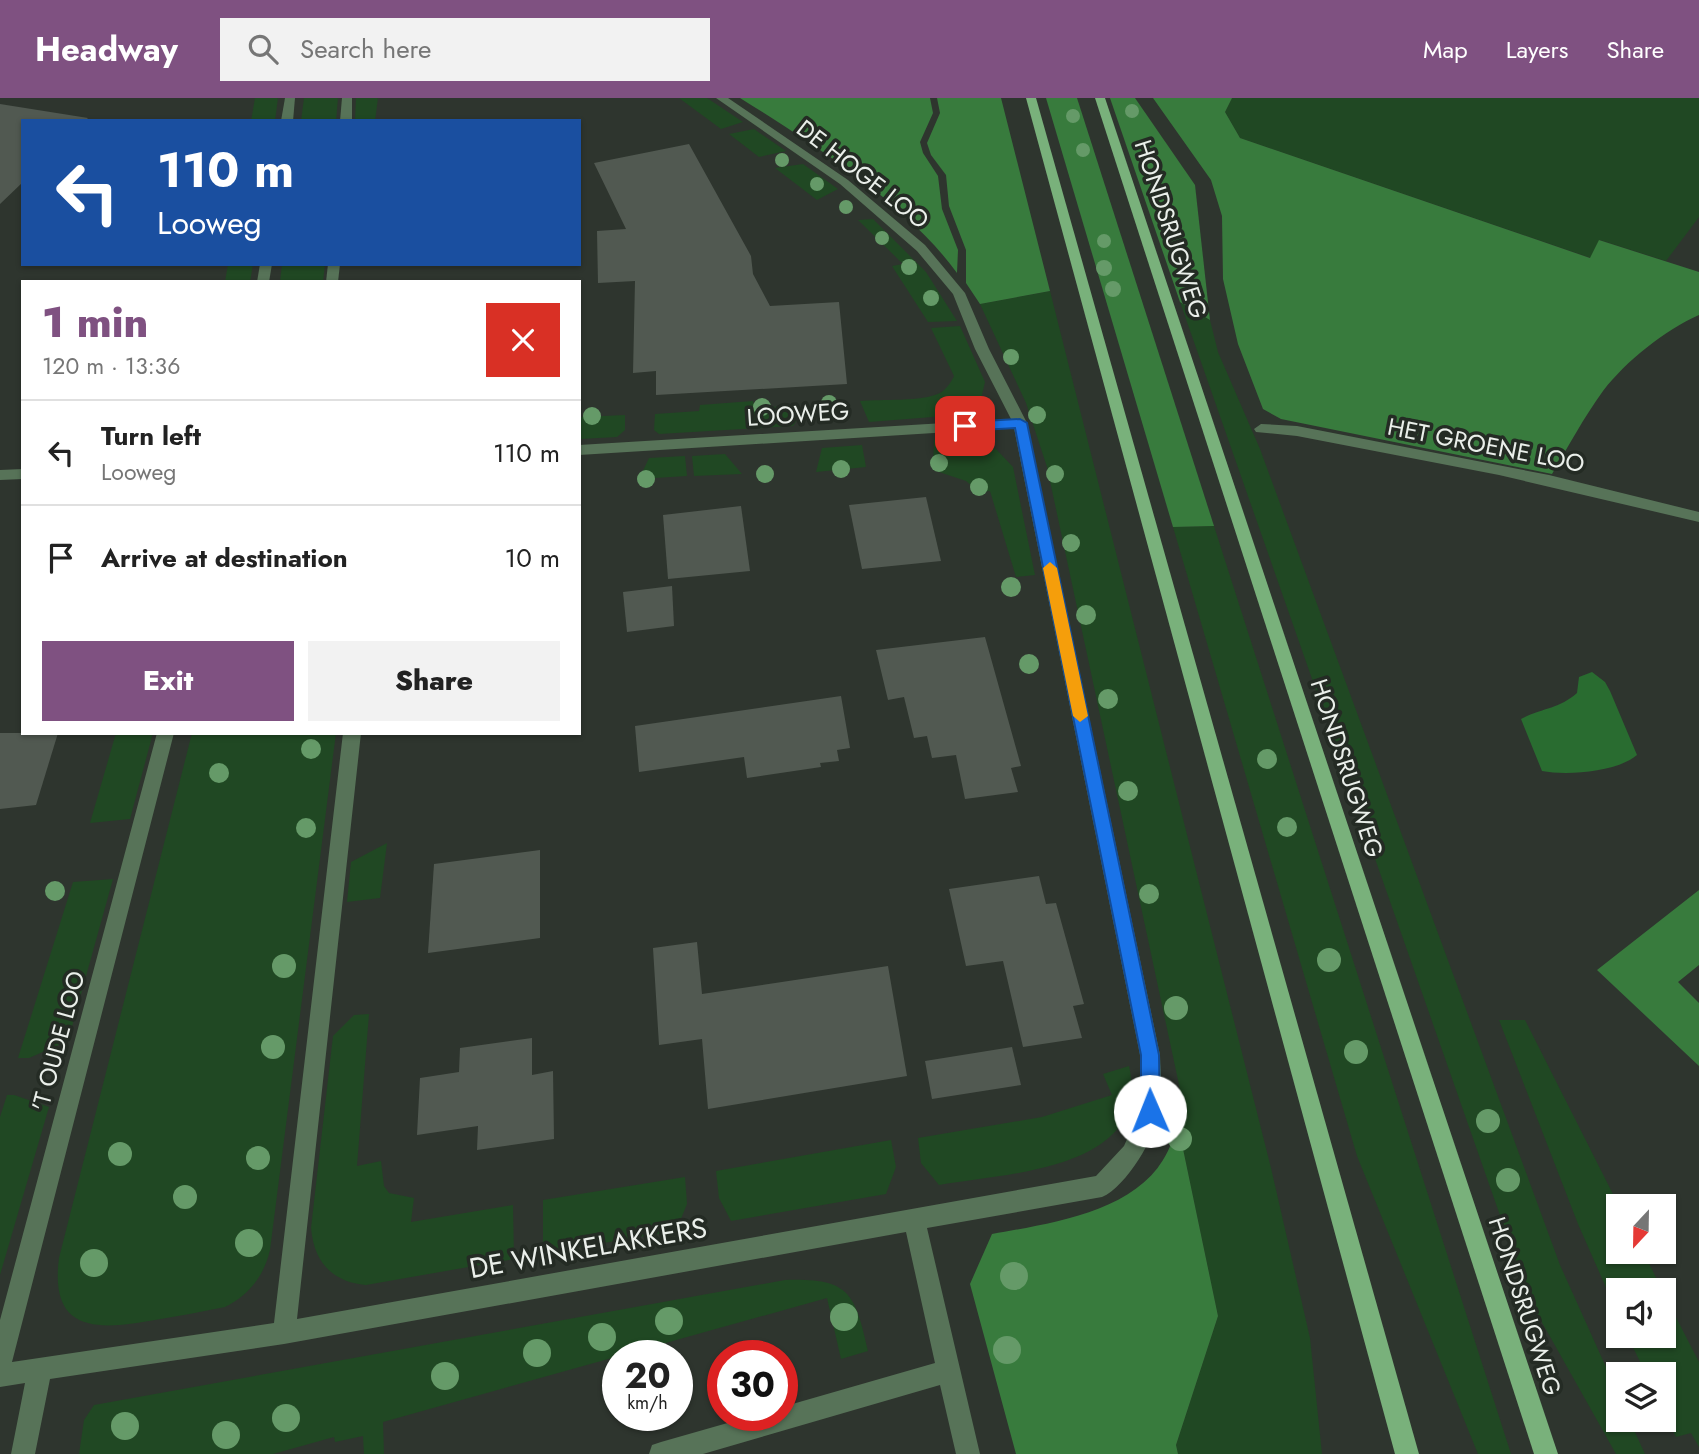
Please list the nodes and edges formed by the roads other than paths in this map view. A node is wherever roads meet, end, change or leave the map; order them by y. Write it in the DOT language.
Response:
graph roads {
  1 [pos="290,98"];
  2 [pos="348,98"];
  3 [pos="721,98"];
  4 [pos="1031,98"];
  5 [pos="1100,98"];
  6 [pos="287,119"];
  7 [pos="346,119"];
  8 [pos="1020,423"];
  9 [pos="1261,429"];
  10 [pos="581,450"];
  11 [pos="21,474"];
  12 [pos="0,475"];
  13 [pos="1699,517"];
  14 [pos="165,735"];
  15 [pos="352,735"];
  16 [pos="1131,1153"];
  17 [pos="914,1221"];
  18 [pos="284,1333"];
  19 [pos="0,1363"];
  20 [pos="40,1368"];
  21 [pos="948,1371"];
  22 [pos="0,1375"];
  23 [pos="23,1454"];
  24 [pos="661,1454"];
  25 [pos="968,1454"];
  26 [pos="1407,1454"];
  27 [pos="1546,1454"];
  1 -- 6 [label="street"];
  2 -- 7 [label="street"];
  3 -- 8 [label="street, DE HOGE LOO"];
  4 -- 26 [label="main road"];
  5 -- 27 [label="main road, HONDSRUGWEG"];
  8 -- 10 [label="street, LOOWEG"];
  8 -- 16 [label="street, DE HOGE LOO"];
  9 -- 13 [label="street, HET GROENE LOO"];
  11 -- 12 [label="street"];
  14 -- 19 [label="street, 'T OUDE LOO"];
  15 -- 18 [label="street"];
  16 -- 17 [label="street, DE WINKELAKKERS"];
  17 -- 18 [label="street, DE WINKELAKKERS"];
  17 -- 21 [label="street"];
  18 -- 20 [label="street, DE WINKELAKKERS"];
  20 -- 22 [label="street, DE WINKELAKKERS"];
  20 -- 23 [label="street"];
  21 -- 24 [label="street"];
  21 -- 25 [label="street"];
}
